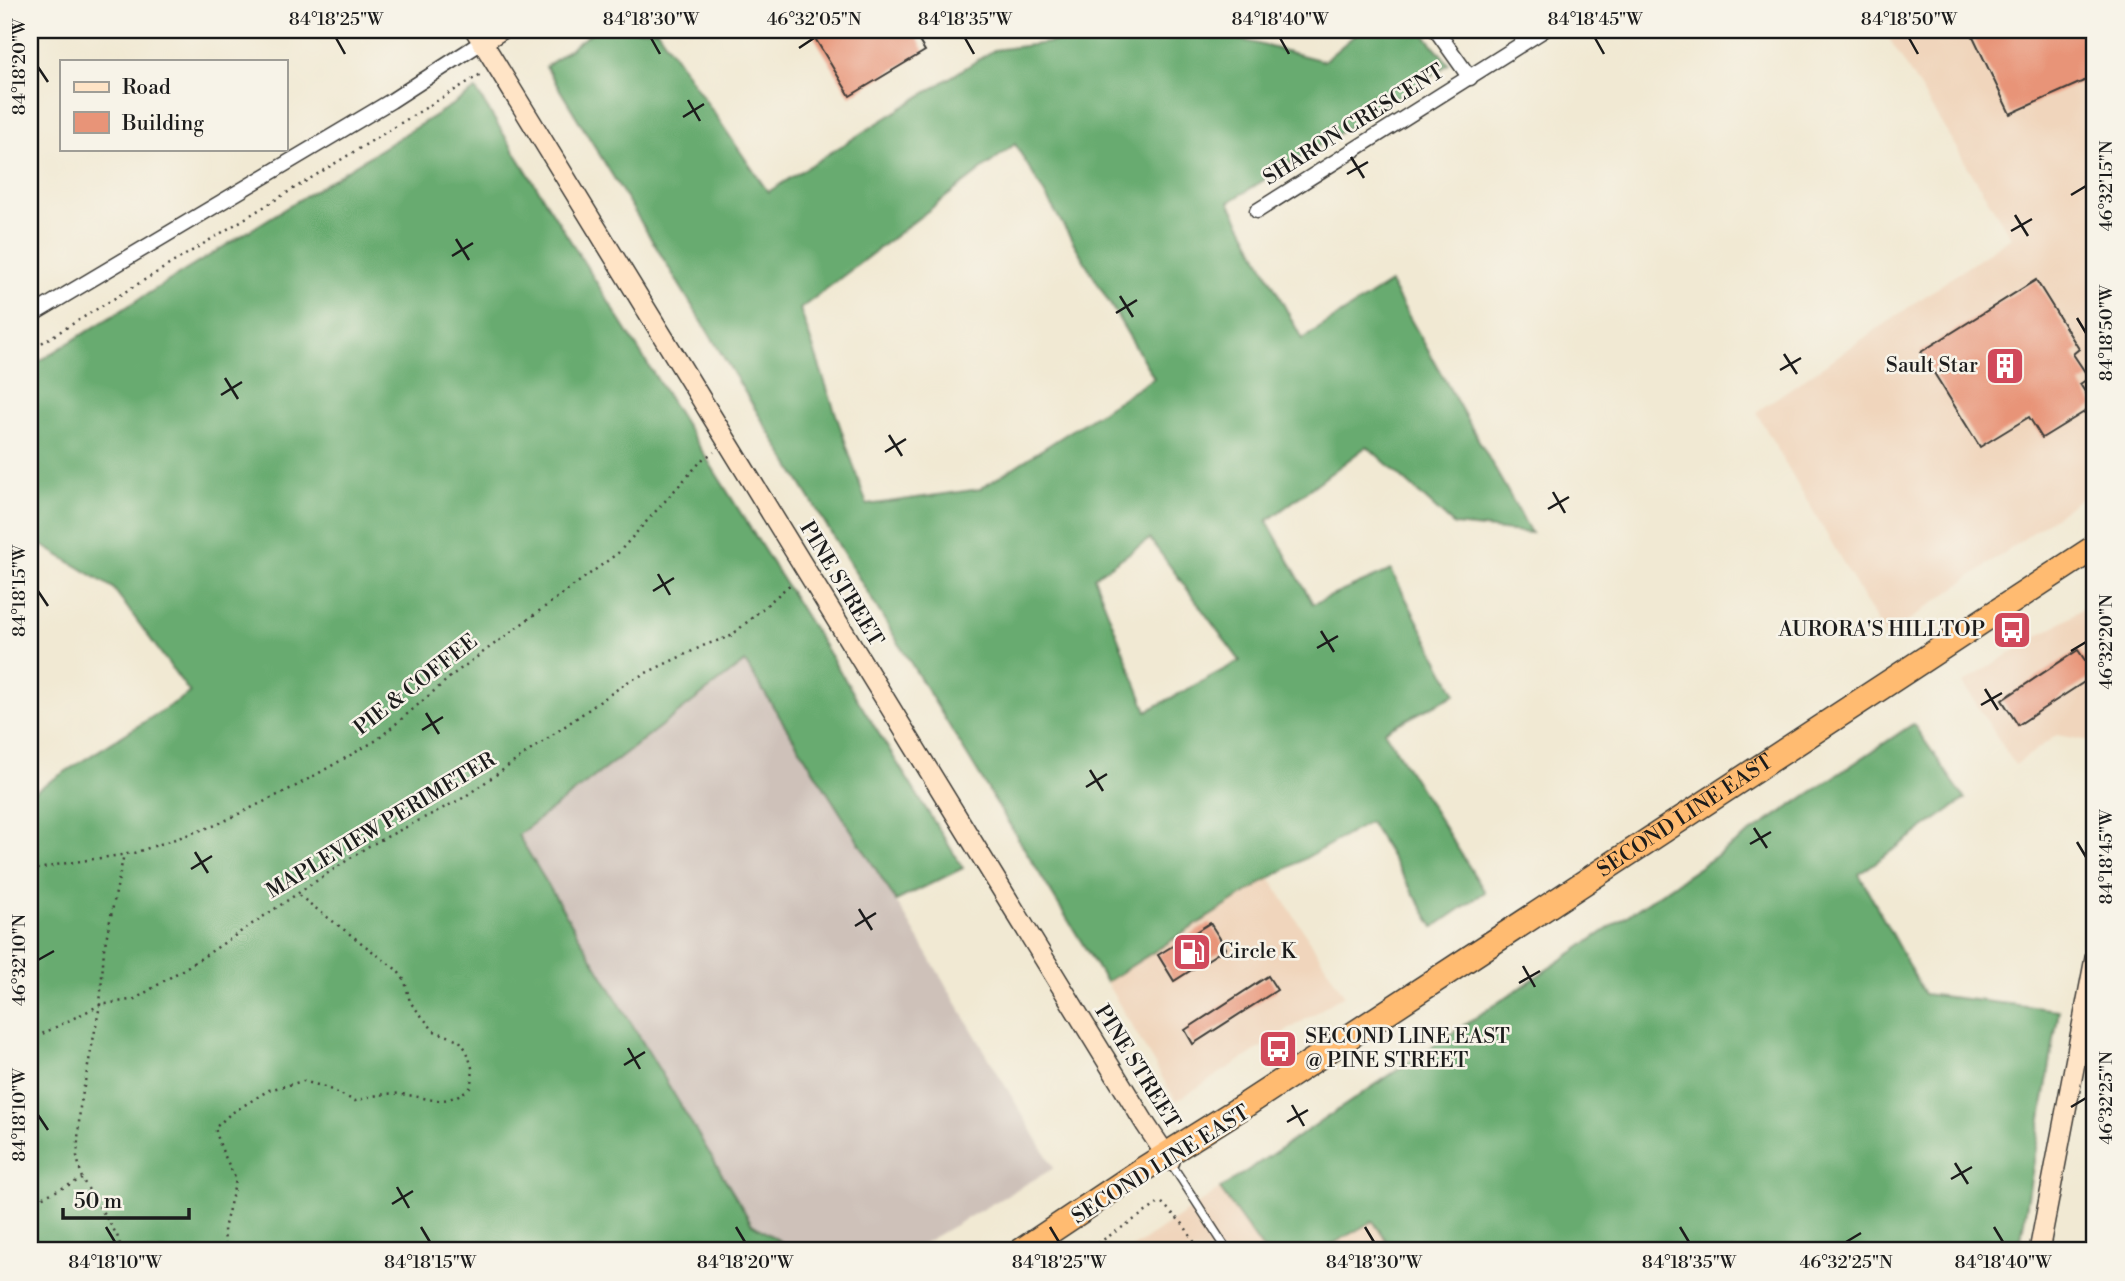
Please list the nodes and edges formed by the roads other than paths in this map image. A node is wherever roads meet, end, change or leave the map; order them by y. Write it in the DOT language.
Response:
graph roads {
  1 [pos="501,30"];
  2 [pos="1436,30"];
  3 [pos="1544,30"];
  4 [pos="478,36"];
  5 [pos="1469,78"];
  6 [pos="1256,211"];
  7 [pos="30,316"];
  8 [pos="2095,547"];
  9 [pos="2095,958"];
  10 [pos="1167,1158"];
  11 [pos="1030,1245"];
  12 [pos="1228,1251"];
  13 [pos="2039,1251"];
  1 -- 4 [label="street"];
  2 -- 5 [label="street"];
  3 -- 5 [label="street, SHARON CRESCENT"];
  4 -- 7 [label="street"];
  4 -- 10 [label="street, PINE STREET"];
  5 -- 6 [label="street, SHARON CRESCENT"];
  8 -- 10 [label="highway, SECOND LINE EAST"];
  9 -- 13 [label="street"];
  10 -- 11 [label="highway, SECOND LINE EAST"];
  10 -- 12 [label="lane"];
}
